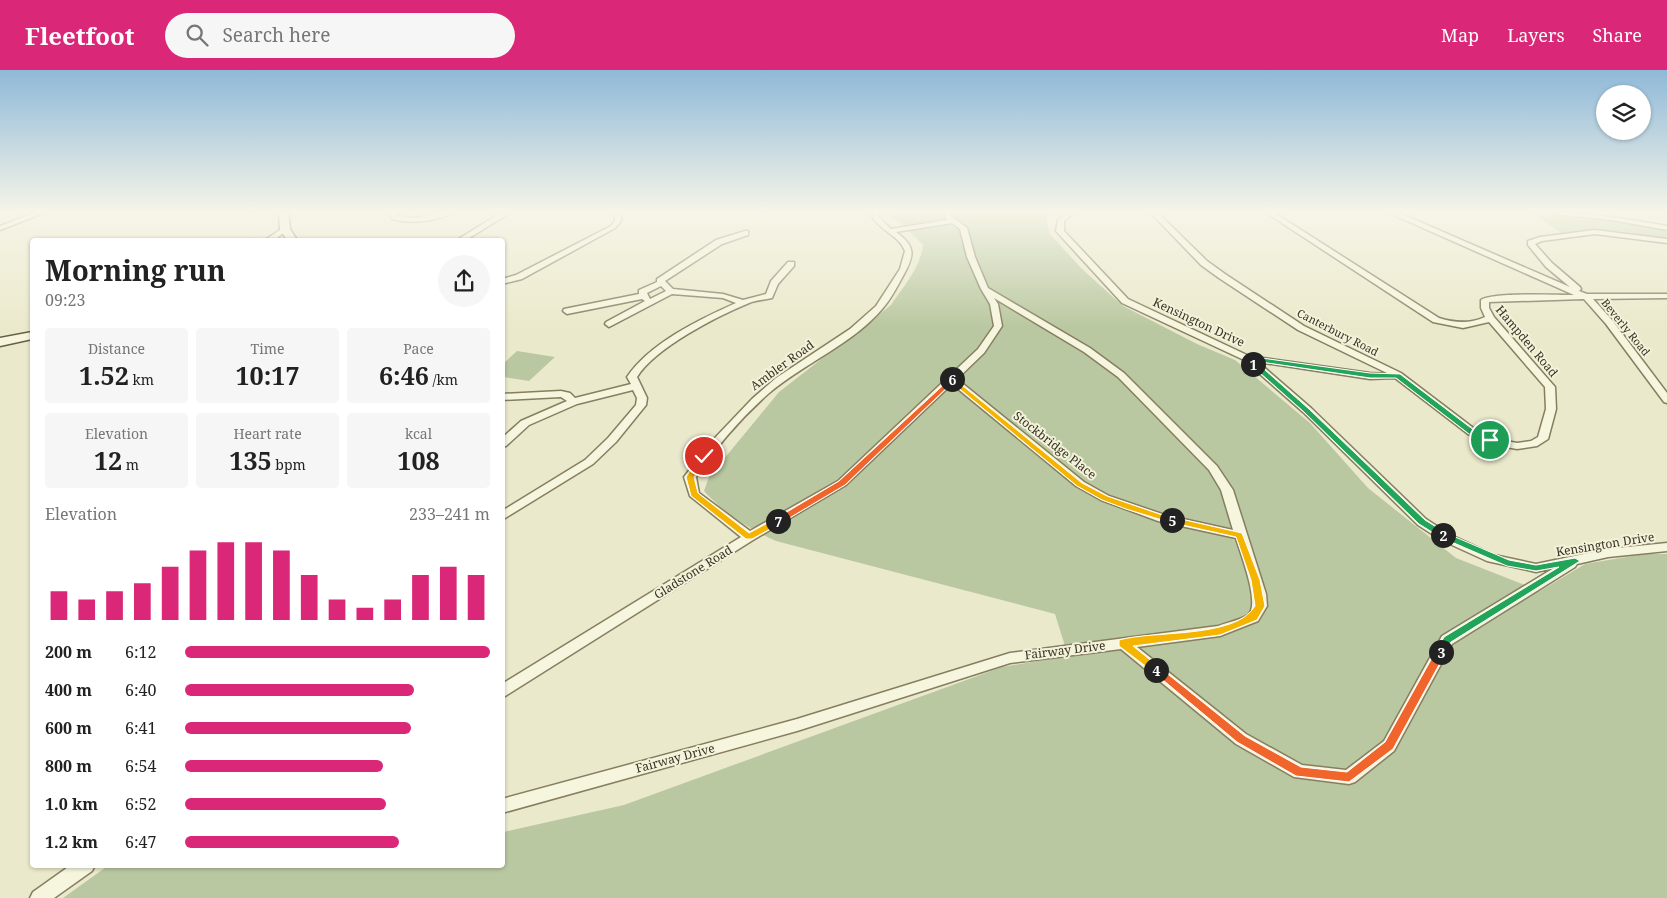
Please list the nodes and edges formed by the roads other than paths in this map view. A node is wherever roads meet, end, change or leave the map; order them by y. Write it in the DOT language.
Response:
graph roads {
  1 [pos="569,251"];
  2 [pos="705,251"];
  3 [pos="909,251"];
  4 [pos="969,251"];
  5 [pos="1078,251"];
  6 [pos="1191,251"];
  7 [pos="1328,251"];
  8 [pos="1479,251"];
  9 [pos="1538,251"];
  10 [pos="791,264"];
  11 [pos="505,281"];
  12 [pos="662,283"];
  13 [pos="985,289"];
  14 [pos="671,291"];
  15 [pos="642,296"];
  16 [pos="1667,296"];
  17 [pos="1586,297"];
  18 [pos="653,301"];
  19 [pos="741,304"];
  20 [pos="567,311"];
  21 [pos="1490,318"];
  22 [pos="609,324"];
  23 [pos="30,336"];
  24 [pos="0,342"];
  25 [pos="1247,358"];
  26 [pos="1398,376"];
  27 [pos="952,379"];
  28 [pos="636,386"];
  29 [pos="505,397"];
  30 [pos="1667,400"];
  31 [pos="573,402"];
  32 [pos="505,441"];
  33 [pos="505,514"];
  34 [pos="1239,535"];
  35 [pos="749,537"];
  36 [pos="1667,547"];
  37 [pos="1575,561"];
  38 [pos="1123,643"];
  39 [pos="505,690"];
  40 [pos="505,805"];
  41 [pos="82,868"];
  42 [pos="40,898"];
  1 -- 11 [label="street"];
  2 -- 12 [label="street"];
  3 -- 35 [label="street, Ambler Road"];
  4 -- 13 [label="street"];
  5 -- 25 [label="street, Kensington Drive"];
  6 -- 26 [label="street, Canterbury Road"];
  7 -- 21 [label="street"];
  8 -- 17 [label="street, Beverly Road"];
  9 -- 17 [label="street"];
  10 -- 19 [label="street"];
  12 -- 14 [label="street"];
  12 -- 15 [label="street"];
  13 -- 27 [label="street, Gladstone Road"];
  13 -- 34 [label="street, Fairway Drive"];
  14 -- 18 [label="street"];
  14 -- 19 [label="street"];
  15 -- 18 [label="street"];
  15 -- 20 [label="street"];
  16 -- 17 [label="street, Hampden Road"];
  17 -- 21 [label="street, Hampden Road"];
  17 -- 30 [label="street, Beverly Road"];
  18 -- 22 [label="street"];
  19 -- 28 [label="street"];
  21 -- 26 [label="street, Hampden Road"];
  23 -- 24 [label="street"];
  25 -- 26 [label="street"];
  25 -- 37 [label="street, Kensington Drive"];
  27 -- 34 [label="street, Stockbridge Place"];
  27 -- 35 [label="street, Gladstone Road"];
  28 -- 31 [label="street"];
  28 -- 33 [label="street"];
  29 -- 31 [label="street"];
  31 -- 32 [label="street"];
  34 -- 38 [label="street, Fairway Drive"];
  35 -- 39 [label="street, Gladstone Road"];
  36 -- 37 [label="street, Kensington Drive"];
  37 -- 38 [label="street"];
  38 -- 40 [label="street, Fairway Drive"];
  41 -- 42 [label="street"];
}
